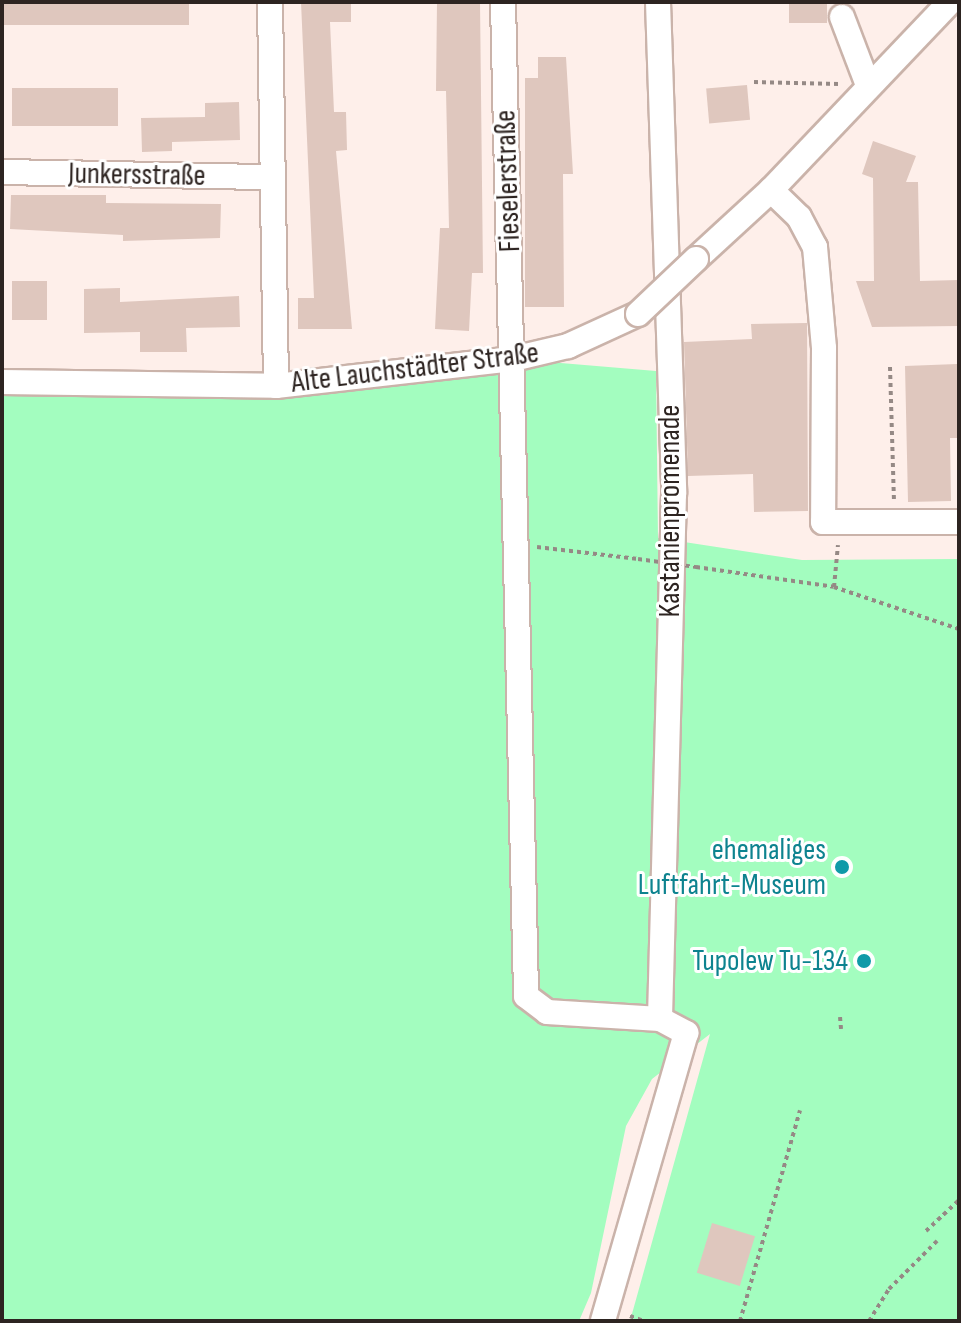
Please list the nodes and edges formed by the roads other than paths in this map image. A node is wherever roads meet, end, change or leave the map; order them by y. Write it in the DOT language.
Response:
graph roads {
  1 [pos="270,2"];
  2 [pos="503,2"];
  3 [pos="658,2"];
  4 [pos="950,2"];
  5 [pos="842,17"];
  6 [pos="868,85"];
  7 [pos="2,172"];
  8 [pos="272,177"];
  9 [pos="771,190"];
  10 [pos="513,359"];
  11 [pos="2,382"];
  12 [pos="276,386"];
  13 [pos="959,522"];
  14 [pos="660,1019"];
  15 [pos="603,1321"];
  1 -- 8 [label="street"];
  2 -- 10 [label="street, Fieselerstraße"];
  3 -- 14 [label="street, Kastanienpromenade"];
  4 -- 6 [label="street, Alte Lauchstädter Straße"];
  5 -- 6 [label="street"];
  6 -- 9 [label="street, Alte Lauchstädter Straße"];
  7 -- 8 [label="street, Junkersstraße"];
  8 -- 12 [label="street"];
  9 -- 10 [label="street, Alte Lauchstädter Straße, bridge"];
  9 -- 13 [label="street"];
  10 -- 12 [label="street, Alte Lauchstädter Straße"];
  10 -- 14 [label="street, Fieselerstraße"];
  11 -- 12 [label="street, Alte Lauchstädter Straße"];
  14 -- 15 [label="street"];
}
